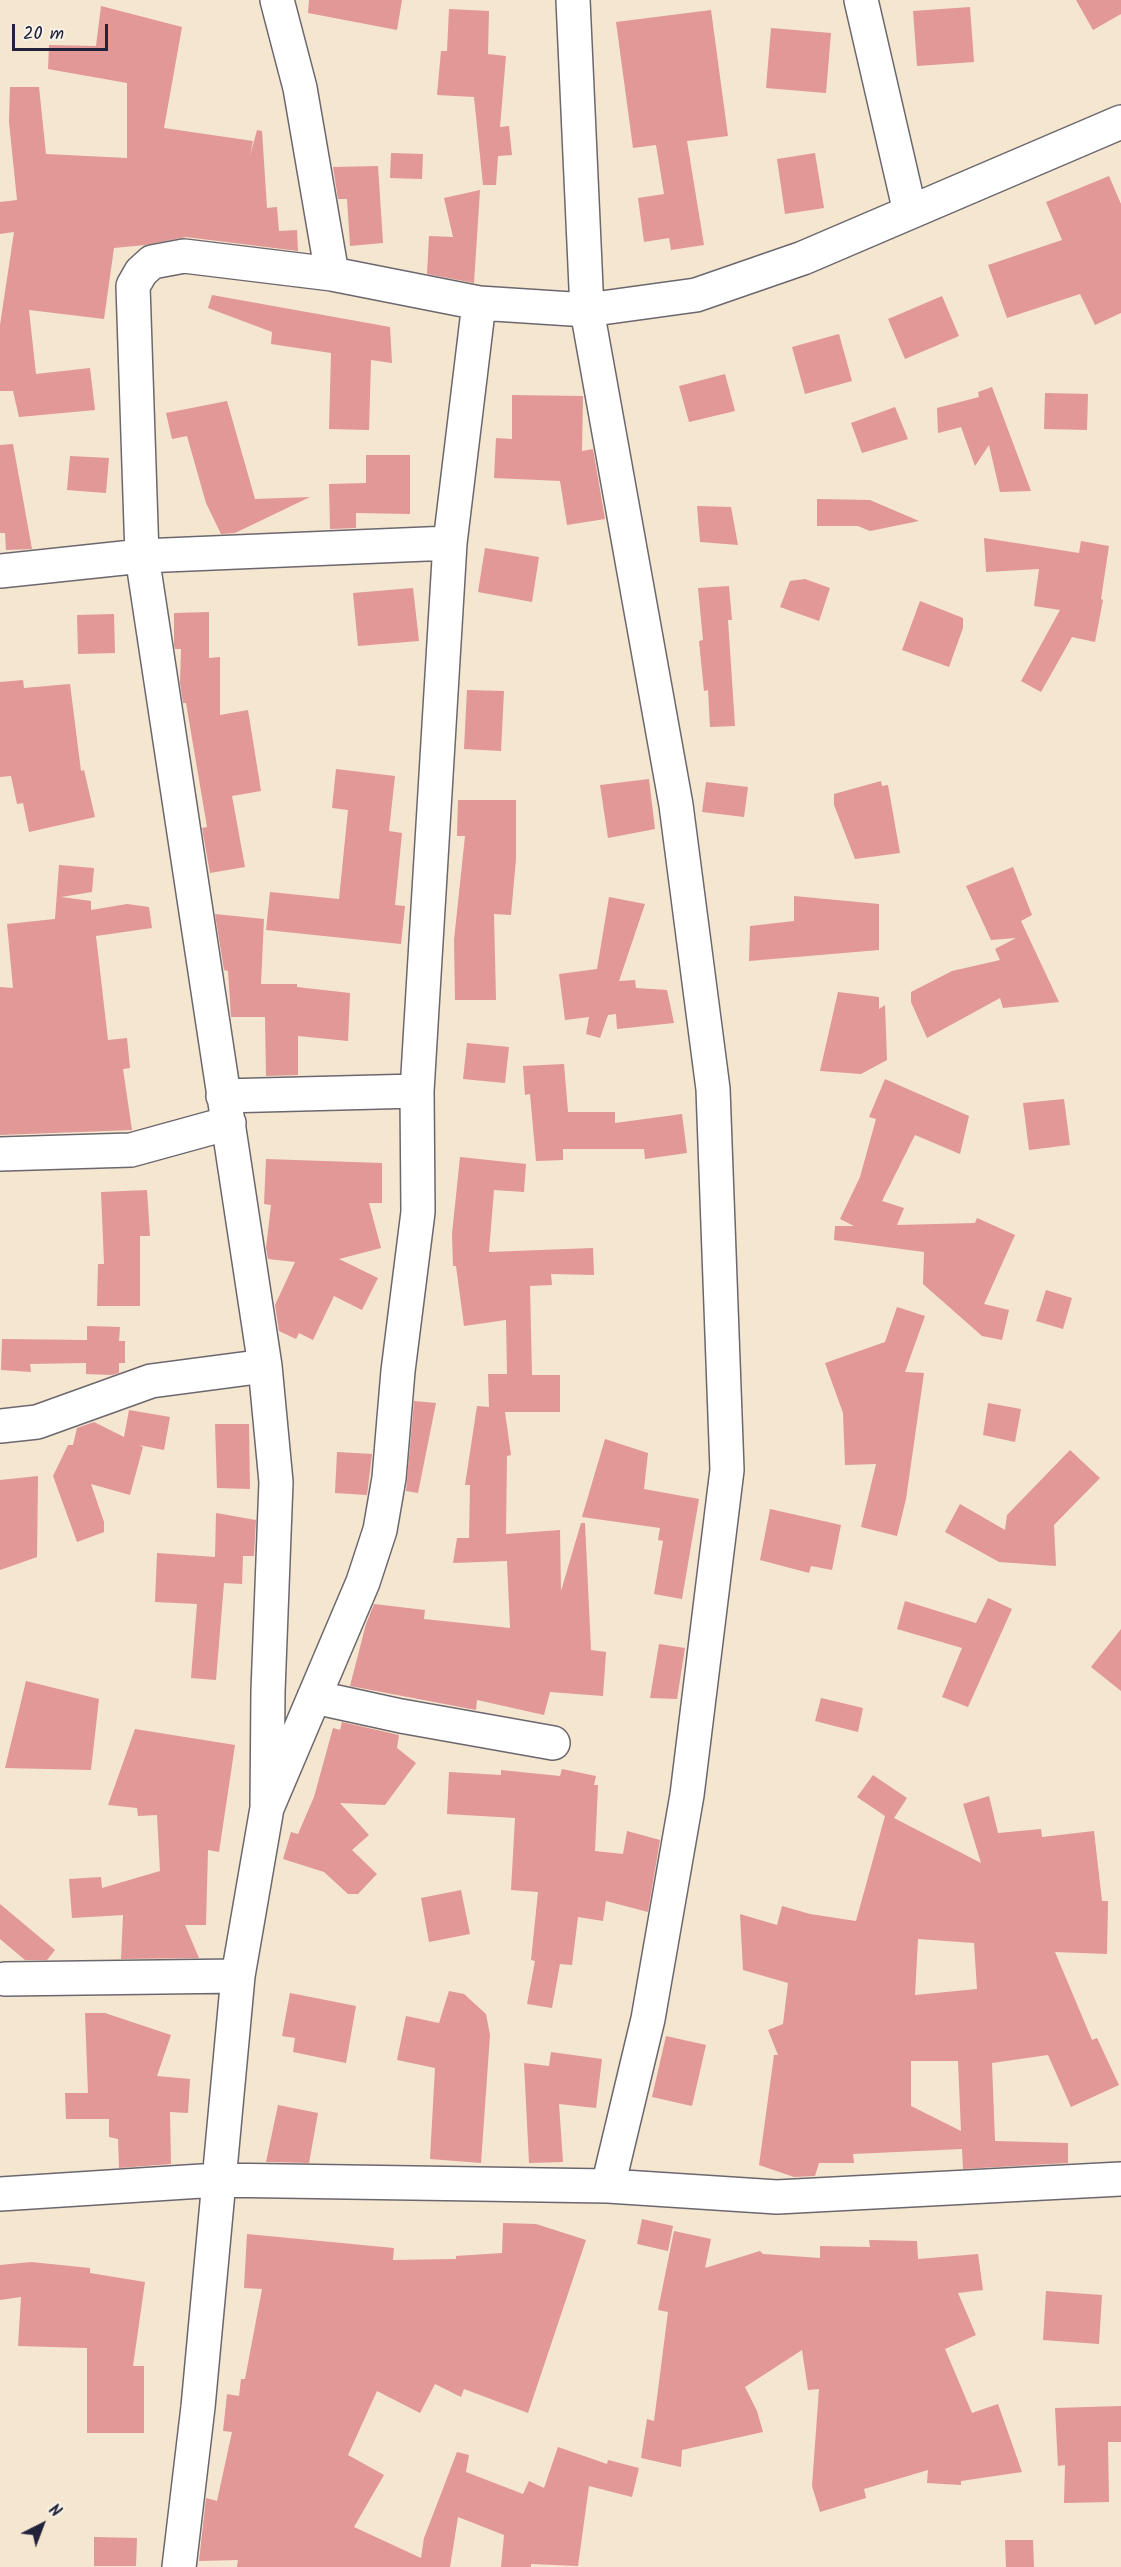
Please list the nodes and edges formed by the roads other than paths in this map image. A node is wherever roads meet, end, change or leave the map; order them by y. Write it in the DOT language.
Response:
graph roads {
  1 [pos="277,0"];
  2 [pos="573,0"];
  3 [pos="861,0"];
  4 [pos="1121,123"];
  5 [pos="910,212"];
  6 [pos="332,274"];
  7 [pos="479,303"];
  8 [pos="587,310"];
  9 [pos="450,543"];
  10 [pos="142,556"];
  11 [pos="0,571"];
  12 [pos="417,1091"];
  13 [pos="226,1110"];
  14 [pos="0,1154"];
  15 [pos="265,1366"];
  16 [pos="0,1426"];
  17 [pos="314,1697"];
  18 [pos="553,1743"];
  19 [pos="267,1808"];
  20 [pos="238,1976"];
  21 [pos="5,1979"];
  22 [pos="217,2180"];
  23 [pos="1121,2180"];
  24 [pos="608,2186"];
  25 [pos="0,2194"];
  26 [pos="179,2567"];
  1 -- 6 [label="street"];
  2 -- 8 [label="street"];
  3 -- 5 [label="street"];
  4 -- 5 [label="street"];
  5 -- 8 [label="street"];
  6 -- 7 [label="street"];
  6 -- 10 [label="street"];
  7 -- 8 [label="street"];
  7 -- 9 [label="street"];
  8 -- 24 [label="street"];
  9 -- 10 [label="street"];
  9 -- 12 [label="street"];
  10 -- 11 [label="street"];
  10 -- 13 [label="street"];
  12 -- 13 [label="street"];
  12 -- 17 [label="street"];
  13 -- 14 [label="street"];
  13 -- 15 [label="street"];
  15 -- 16 [label="street"];
  15 -- 19 [label="street"];
  17 -- 18 [label="street"];
  17 -- 19 [label="street"];
  19 -- 20 [label="street"];
  20 -- 21 [label="street"];
  20 -- 22 [label="street"];
  22 -- 24 [label="street"];
  22 -- 25 [label="street"];
  22 -- 26 [label="street"];
  23 -- 24 [label="street"];
}
